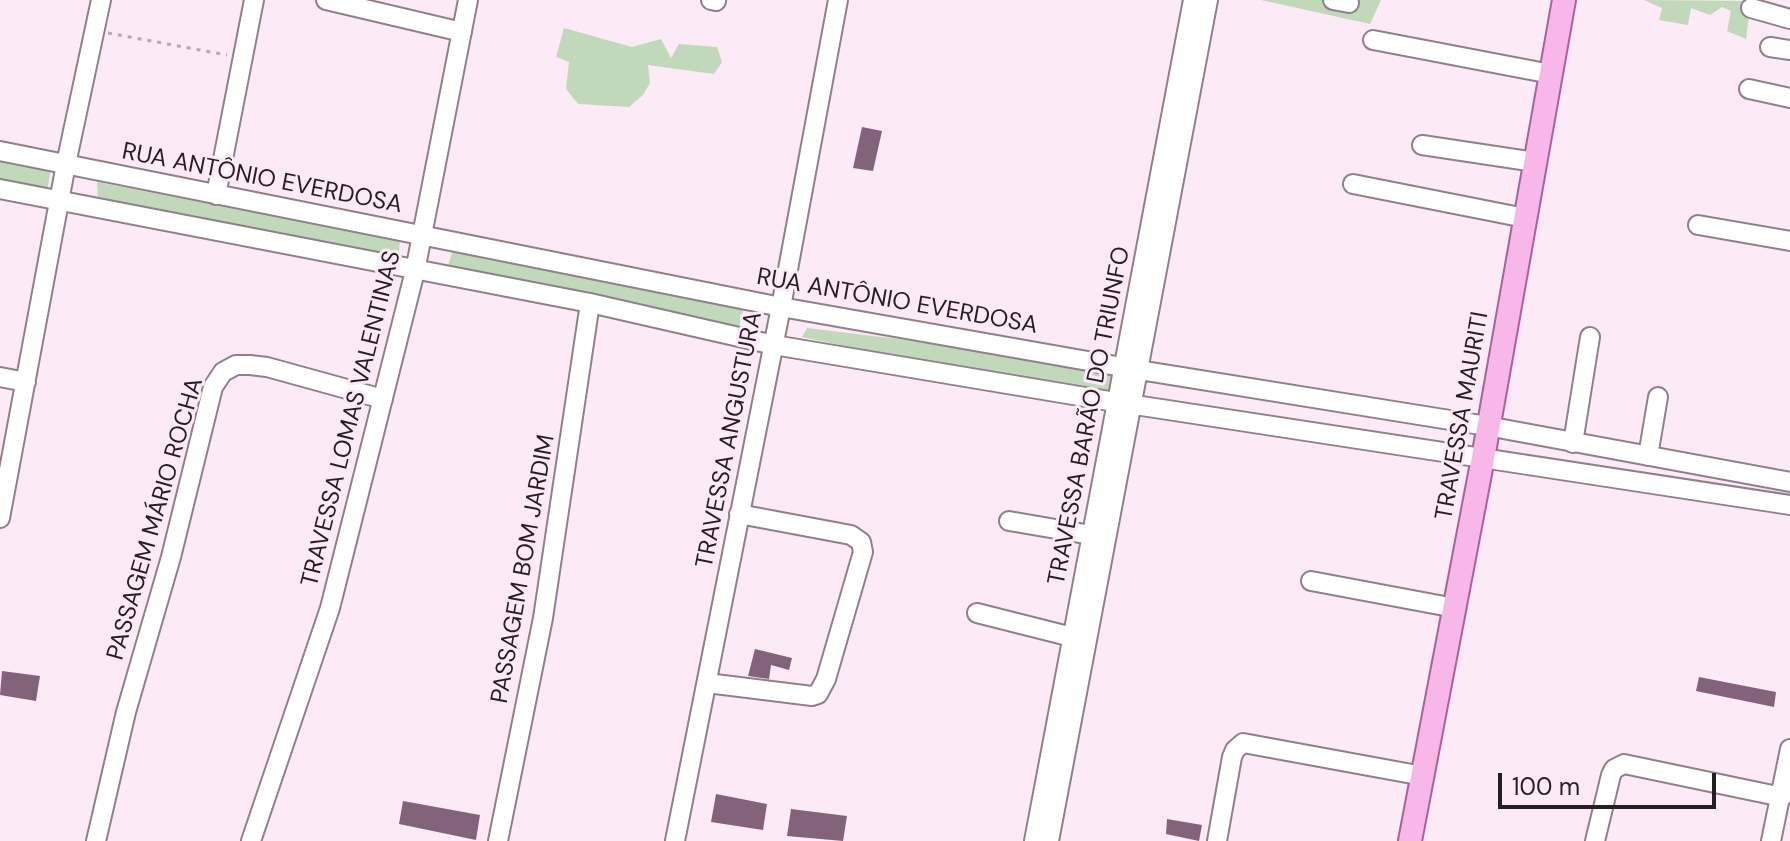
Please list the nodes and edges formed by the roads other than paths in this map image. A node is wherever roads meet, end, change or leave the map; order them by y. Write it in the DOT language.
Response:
graph roads {
  1 [pos="101,0"];
  2 [pos="254,0"];
  3 [pos="326,0"];
  4 [pos="468,0"];
  5 [pos="838,0"];
  6 [pos="1203,0"];
  7 [pos="1564,0"];
  8 [pos="1751,8"];
  9 [pos="1790,19"];
  10 [pos="462,32"];
  11 [pos="1373,40"];
  12 [pos="1770,47"];
  13 [pos="1790,50"];
  14 [pos="1551,74"];
  15 [pos="1749,89"];
  16 [pos="1790,98"];
  17 [pos="1422,145"];
  18 [pos="0,151"];
  19 [pos="1535,162"];
  20 [pos="66,164"];
  21 [pos="1353,184"];
  22 [pos="0,189"];
  23 [pos="216,195"];
  24 [pos="59,201"];
  25 [pos="1525,218"];
  26 [pos="1698,225"];
  27 [pos="423,234"];
  28 [pos="1790,241"];
  29 [pos="415,271"];
  30 [pos="590,303"];
  31 [pos="781,307"];
  32 [pos="1590,337"];
  33 [pos="774,345"];
  34 [pos="1131,369"];
  35 [pos="0,377"];
  36 [pos="26,382"];
  37 [pos="1658,397"];
  38 [pos="383,399"];
  39 [pos="1125,403"];
  40 [pos="1487,426"];
  41 [pos="1537,435"];
  42 [pos="1573,443"];
  43 [pos="1648,456"];
  44 [pos="1483,458"];
  45 [pos="1531,465"];
  46 [pos="1790,482"];
  47 [pos="1790,505"];
  48 [pos="747,515"];
  49 [pos="0,518"];
  50 [pos="1009,521"];
  51 [pos="1091,535"];
  52 [pos="1311,581"];
  53 [pos="1455,608"];
  54 [pos="977,613"];
  55 [pos="1072,637"];
  56 [pos="707,683"];
  57 [pos="1064,719"];
  58 [pos="1790,749"];
  59 [pos="1423,776"];
  60 [pos="1782,797"];
  61 [pos="96,841"];
  62 [pos="251,841"];
  63 [pos="498,841"];
  64 [pos="675,841"];
  65 [pos="1034,841"];
  66 [pos="1049,841"];
  67 [pos="1217,841"];
  68 [pos="1410,841"];
  69 [pos="1595,841"];
  70 [pos="1771,841"];
  1 -- 20 [label="street"];
  2 -- 23 [label="street"];
  3 -- 10 [label="street"];
  4 -- 10 [label="street, TRAVESSA LOMAS VALENTINAS"];
  5 -- 31 [label="street, TRAVESSA ANGUSTURA"];
  6 -- 34 [label="street, TRAVESSA BARÃO DO TRIUNFO"];
  7 -- 14 [label="main road, TRAVESSA MAURITI"];
  8 -- 9 [label="street"];
  10 -- 27 [label="street, TRAVESSA LOMAS VALENTINAS"];
  11 -- 14 [label="street"];
  12 -- 13 [label="street"];
  14 -- 19 [label="main road, TRAVESSA MAURITI"];
  15 -- 16 [label="street"];
  17 -- 19 [label="street"];
  18 -- 20 [label="street, RUA ANTÔNIO EVERDOSA"];
  19 -- 25 [label="main road, TRAVESSA MAURITI"];
  20 -- 23 [label="street, RUA ANTÔNIO EVERDOSA"];
  20 -- 24 [label="street"];
  21 -- 25 [label="street"];
  22 -- 24 [label="street"];
  23 -- 27 [label="street, RUA ANTÔNIO EVERDOSA"];
  24 -- 29 [label="street"];
  24 -- 36 [label="street"];
  25 -- 40 [label="main road, TRAVESSA MAURITI"];
  26 -- 28 [label="street"];
  27 -- 29 [label="street, TRAVESSA LOMAS VALENTINAS"];
  27 -- 31 [label="street, RUA ANTÔNIO EVERDOSA"];
  29 -- 30 [label="street"];
  29 -- 38 [label="street, TRAVESSA LOMAS VALENTINAS"];
  30 -- 33 [label="street"];
  30 -- 63 [label="street, PASSAGEM BOM JARDIM"];
  31 -- 33 [label="street, TRAVESSA ANGUSTURA"];
  31 -- 34 [label="street, RUA ANTÔNIO EVERDOSA"];
  32 -- 42 [label="street"];
  33 -- 39 [label="street"];
  33 -- 48 [label="street, TRAVESSA ANGUSTURA"];
  34 -- 39 [label="street, TRAVESSA BARÃO DO TRIUNFO"];
  34 -- 40 [label="street, RUA ANTÔNIO EVERDOSA"];
  35 -- 36 [label="street"];
  36 -- 49 [label="street"];
  37 -- 43 [label="street"];
  38 -- 61 [label="street, PASSAGEM MÁRIO ROCHA"];
  38 -- 62 [label="street, TRAVESSA LOMAS VALENTINAS"];
  39 -- 44 [label="street"];
  39 -- 51 [label="street, TRAVESSA BARÃO DO TRIUNFO"];
  39 -- 57 [label="street, TRAVESSA BARÃO DO TRIUNFO"];
  40 -- 41 [label="street, RUA ANTÔNIO EVERDOSA"];
  40 -- 44 [label="main road, TRAVESSA MAURITI"];
  41 -- 42 [label="street, RUA ANTÔNIO EVERDOSA"];
  41 -- 45 [label="street"];
  42 -- 43 [label="street, RUA ANTÔNIO EVERDOSA"];
  43 -- 46 [label="street, RUA ANTÔNIO EVERDOSA"];
  44 -- 45 [label="street"];
  44 -- 53 [label="main road, TRAVESSA MAURITI"];
  45 -- 47 [label="street"];
  48 -- 56 [label="street, TRAVESSA ANGUSTURA"];
  48 -- 56 [label="street"];
  50 -- 51 [label="street"];
  51 -- 55 [label="street, TRAVESSA BARÃO DO TRIUNFO"];
  52 -- 53 [label="street"];
  53 -- 59 [label="main road, TRAVESSA MAURITI"];
  54 -- 55 [label="street"];
  55 -- 57 [label="street, TRAVESSA BARÃO DO TRIUNFO"];
  56 -- 64 [label="street, TRAVESSA ANGUSTURA"];
  57 -- 65 [label="street, TRAVESSA BARÃO DO TRIUNFO"];
  57 -- 66 [label="street, TRAVESSA BARÃO DO TRIUNFO"];
  58 -- 60 [label="street"];
  59 -- 67 [label="street"];
  59 -- 68 [label="main road, TRAVESSA MAURITI"];
  60 -- 69 [label="street"];
  60 -- 70 [label="street"];
}
